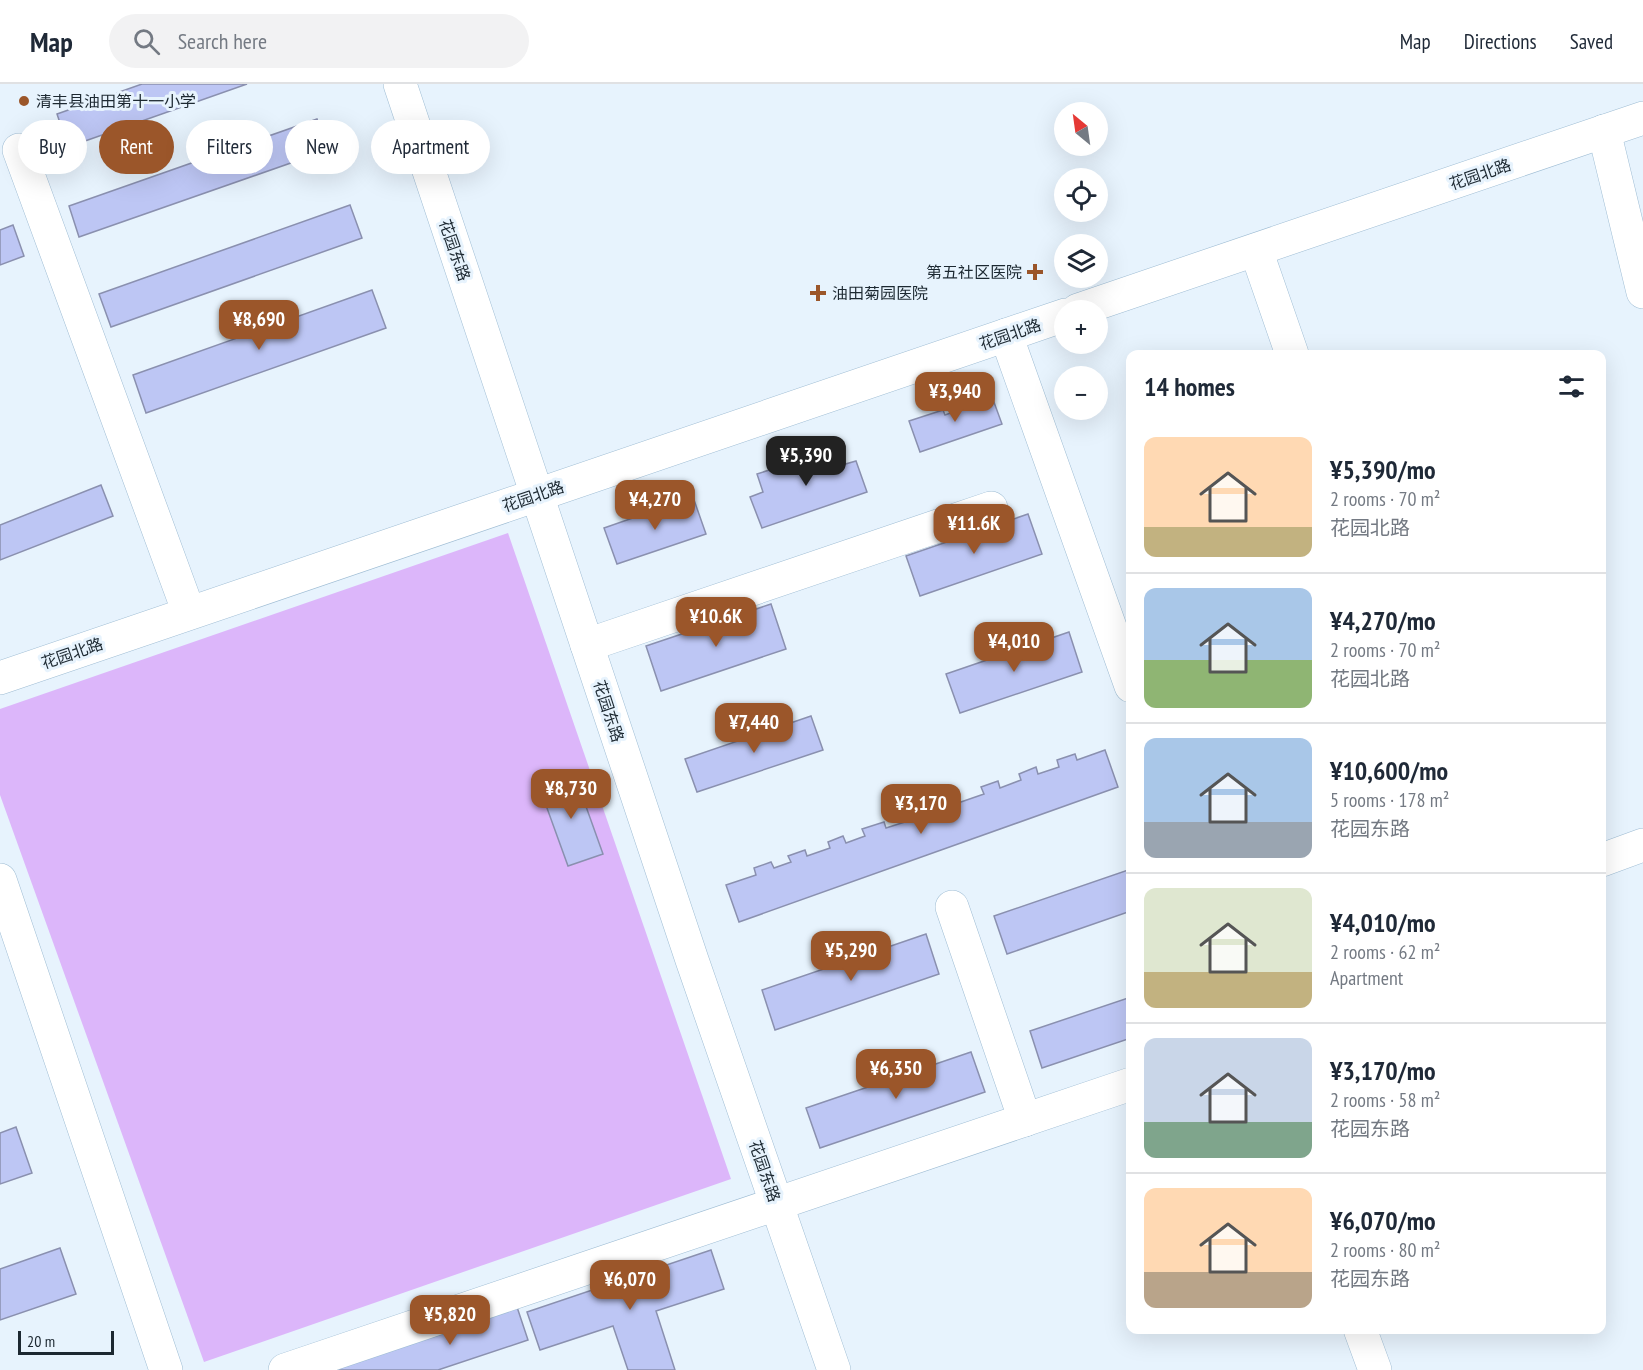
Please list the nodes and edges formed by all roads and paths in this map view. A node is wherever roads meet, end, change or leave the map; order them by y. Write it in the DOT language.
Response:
graph roads {
  1 [pos="400,84"];
  2 [pos="1643,118"];
  3 [pos="1604,131"];
  4 [pos="28,174"];
  5 [pos="1256,250"];
  6 [pos="1643,292"];
  7 [pos="1107,300"];
  8 [pos="1054,319"];
  9 [pos="1006,335"];
  10 [pos="1291,350"];
  11 [pos="537,495"];
  12 [pos="991,507"];
  13 [pos="189,613"];
  14 [pos="587,645"];
  15 [pos="1126,672"];
  16 [pos="0,678"];
  17 [pos="1643,845"];
  18 [pos="1606,859"];
  19 [pos="0,880"];
  20 [pos="952,907"];
  21 [pos="1126,1086"];
  22 [pos="1025,1120"];
  23 [pos="777,1204"];
  24 [pos="1362,1334"];
  25 [pos="166,1370"];
  26 [pos="285,1370"];
  27 [pos="834,1370"];
  28 [pos="1375,1370"];
  1 -- 11 [label="street, 花园东路"];
  2 -- 3 [label="street, 花园北路"];
  3 -- 5 [label="street, 花园北路"];
  3 -- 6 [label="street"];
  4 -- 13 [label="street"];
  5 -- 7 [label="street, 花园北路"];
  5 -- 10 [label="street"];
  8 -- 9 [label="street, 花园北路"];
  9 -- 11 [label="street, 花园北路"];
  9 -- 15 [label="street"];
  11 -- 13 [label="street, 花园北路"];
  11 -- 14 [label="street, 花园东路"];
  12 -- 14 [label="street"];
  13 -- 16 [label="street, 花园北路"];
  14 -- 23 [label="street, 花园东路"];
  17 -- 18 [label="street"];
  19 -- 25 [label="street"];
  20 -- 22 [label="street"];
  21 -- 22 [label="street"];
  22 -- 23 [label="street"];
  23 -- 26 [label="street"];
  23 -- 27 [label="street, 花园东路"];
  24 -- 28 [label="street"];
}
